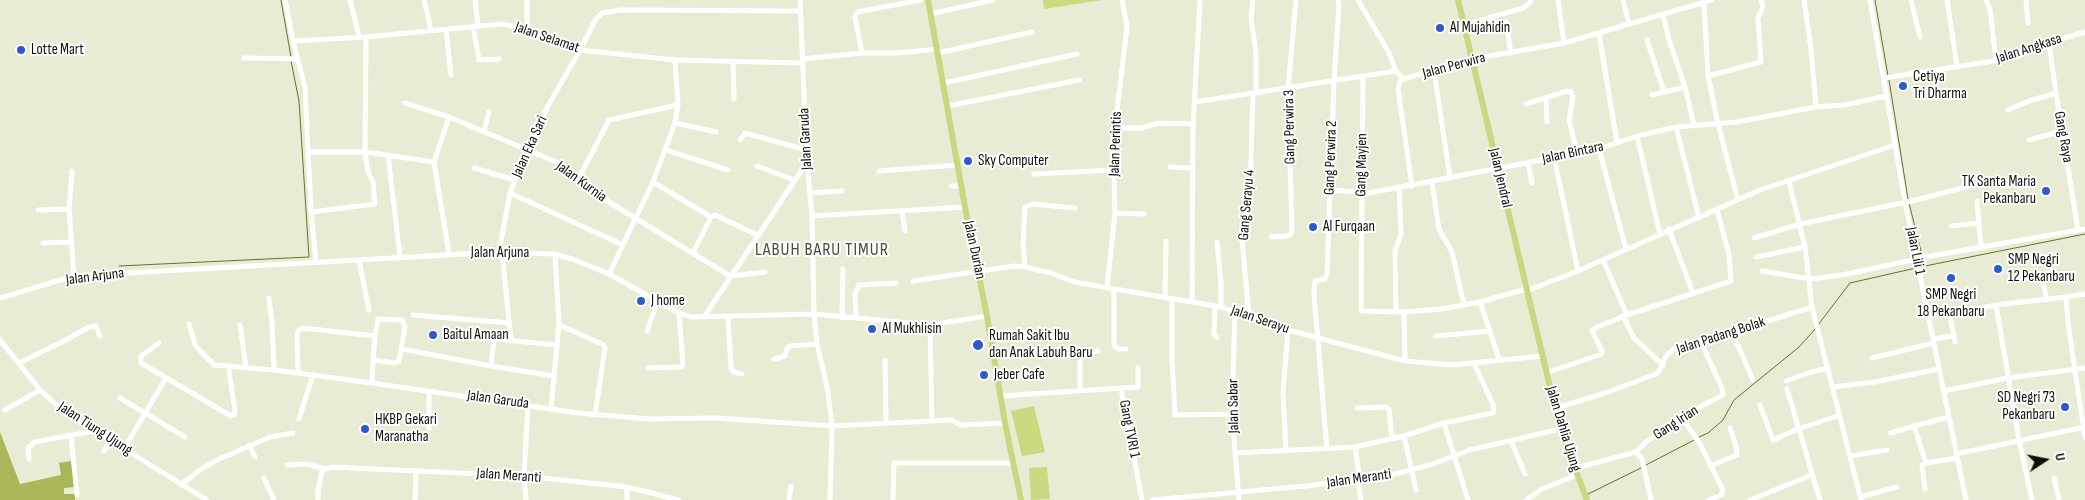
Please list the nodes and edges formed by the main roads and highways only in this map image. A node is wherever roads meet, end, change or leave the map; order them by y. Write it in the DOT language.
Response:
graph roads {
  1 [pos="928,0"];
  2 [pos="1458,0"];
  3 [pos="1543,356"];
  4 [pos="1587,499"];
  5 [pos="1021,500"];
  1 -- 5 [label="main road, Jalan Durian"];
  2 -- 3 [label="main road, Jalan Jendral"];
  3 -- 4 [label="main road, Jalan Dahlia Ujung"];
}
